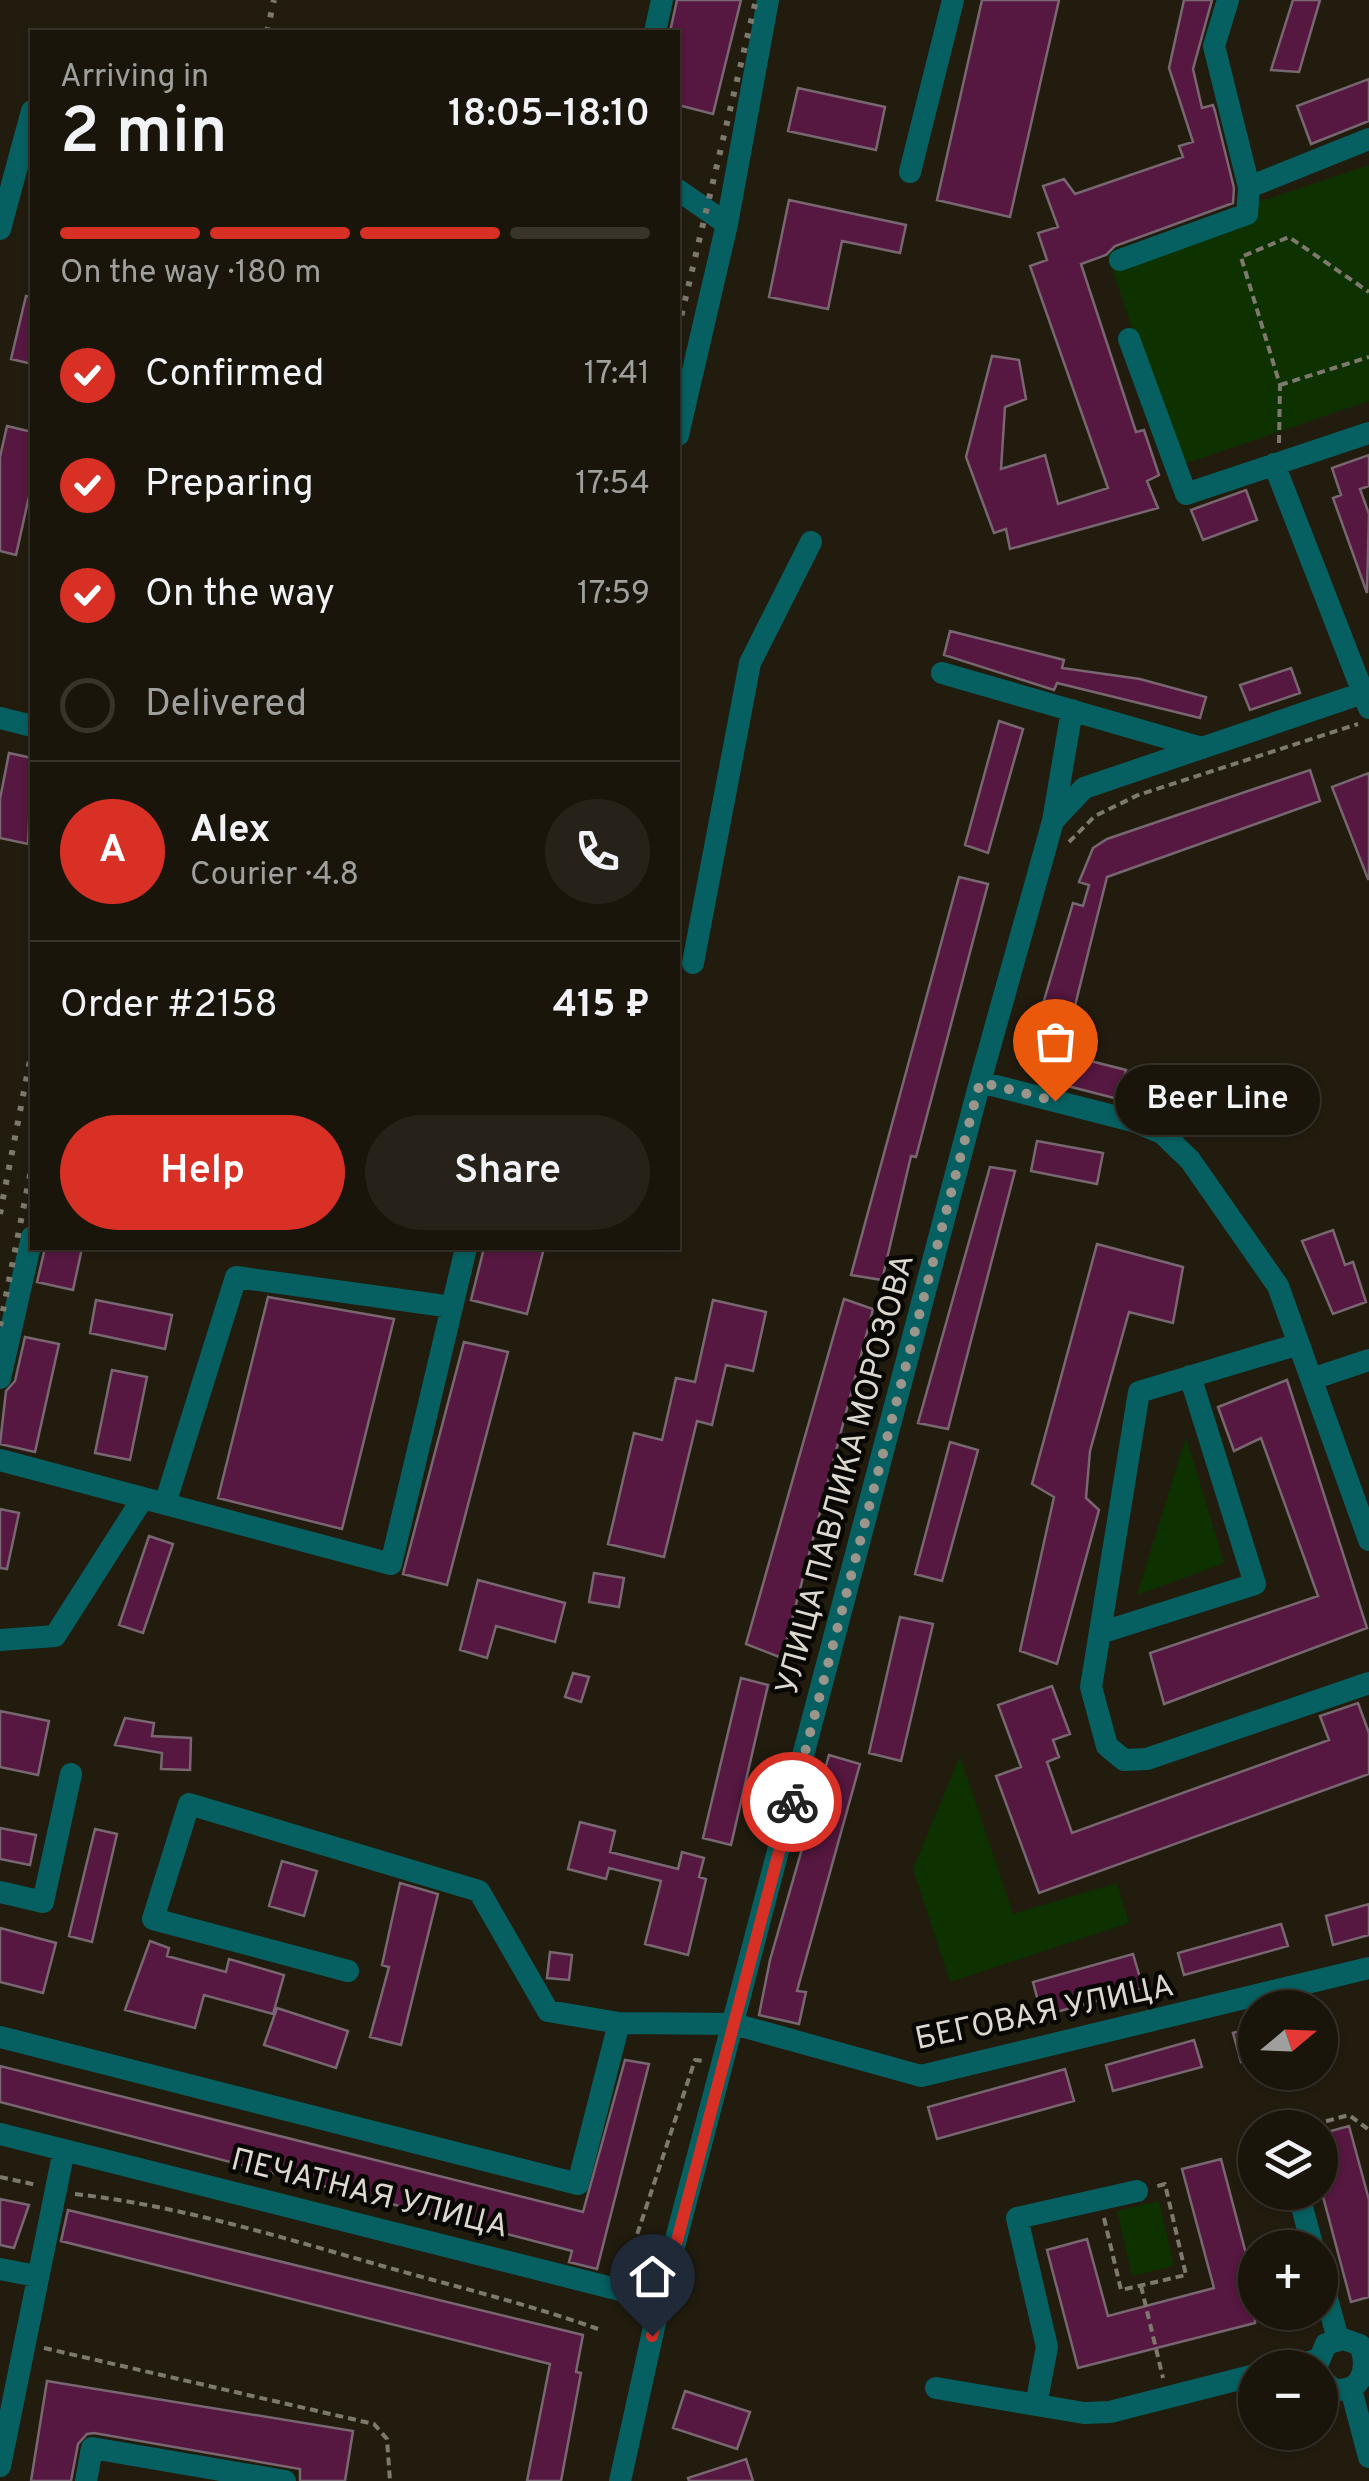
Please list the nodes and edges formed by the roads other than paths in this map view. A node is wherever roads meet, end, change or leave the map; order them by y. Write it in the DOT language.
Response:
graph roads {
  1 [pos="662,0"];
  2 [pos="768,0"];
  3 [pos="953,0"];
  4 [pos="1228,0"];
  5 [pos="655,30"];
  6 [pos="30,118"];
  7 [pos="1369,139"];
  8 [pos="910,172"];
  9 [pos="1249,187"];
  10 [pos="680,191"];
  11 [pos="727,224"];
  12 [pos="0,230"];
  13 [pos="1120,260"];
  14 [pos="1129,339"];
  15 [pos="680,426"];
  16 [pos="1369,434"];
  17 [pos="1276,464"];
  18 [pos="811,542"];
  19 [pos="942,673"];
  20 [pos="1367,697"];
  21 [pos="1072,710"];
  22 [pos="0,718"];
  23 [pos="30,726"];
  24 [pos="1202,748"];
  25 [pos="1053,821"];
  26 [pos="693,963"];
  27 [pos="980,1082"];
  28 [pos="30,1246"];
  29 [pos="466,1250"];
  30 [pos="452,1307"];
  31 [pos="1299,1344"];
  32 [pos="1369,1360"];
  33 [pos="1190,1376"];
  34 [pos="0,1378"];
  35 [pos="1312,1379"];
  36 [pos="0,1460"];
  37 [pos="154,1501"];
  38 [pos="1369,1540"];
  39 [pos="1100,1632"];
  40 [pos="0,1640"];
  41 [pos="1369,1684"];
  42 [pos="71,1774"];
  43 [pos="0,1892"];
  44 [pos="1369,1968"];
  45 [pos="348,1971"];
  46 [pos="619,2023"];
  47 [pos="734,2024"];
  48 [pos="0,2037"];
  49 [pos="0,2134"];
  50 [pos="64,2150"];
  51 [pos="1137,2191"];
  52 [pos="0,2269"];
  53 [pos="36,2276"];
  54 [pos="660,2300"];
  55 [pos="1336,2330"];
  56 [pos="1338,2339"];
  57 [pos="1324,2350"];
  58 [pos="1368,2358"];
  59 [pos="1238,2379"];
  60 [pos="936,2388"];
  61 [pos="1338,2389"];
  62 [pos="1351,2389"];
  63 [pos="1036,2405"];
  64 [pos="1369,2457"];
  65 [pos="0,2466"];
  66 [pos="86,2481"];
  67 [pos="285,2481"];
  68 [pos="620,2481"];
  1 -- 5 [label="street"];
  2 -- 11 [label="street"];
  3 -- 8 [label="street"];
  4 -- 9 [label="street"];
  6 -- 12 [label="street"];
  7 -- 9 [label="street"];
  9 -- 13 [label="street"];
  10 -- 11 [label="street"];
  11 -- 15 [label="street"];
  14 -- 17 [label="street"];
  16 -- 17 [label="street"];
  17 -- 20 [label="street"];
  18 -- 26 [label="street"];
  19 -- 21 [label="street"];
  20 -- 24 [label="street"];
  21 -- 24 [label="street"];
  21 -- 25 [label="street, УЛИЦА ПАВЛИКА МОРОЗОВА"];
  22 -- 23 [label="street"];
  24 -- 25 [label="street"];
  25 -- 27 [label="street, УЛИЦА ПАВЛИКА МОРОЗОВА"];
  27 -- 31 [label="street"];
  27 -- 47 [label="street, УЛИЦА ПАВЛИКА МОРОЗОВА"];
  28 -- 34 [label="street"];
  29 -- 30 [label="street"];
  30 -- 37 [label="street"];
  30 -- 37 [label="street"];
  31 -- 33 [label="street"];
  31 -- 35 [label="street"];
  32 -- 35 [label="street"];
  33 -- 39 [label="street"];
  33 -- 39 [label="street"];
  35 -- 38 [label="street"];
  36 -- 37 [label="street"];
  37 -- 40 [label="street"];
  39 -- 41 [label="street"];
  42 -- 43 [label="street"];
  44 -- 47 [label="street, БЕГОВАЯ УЛИЦА"];
  45 -- 46 [label="street, БЕГОВАЯ УЛИЦА"];
  46 -- 47 [label="street, БЕГОВАЯ УЛИЦА"];
  46 -- 48 [label="street"];
  47 -- 54 [label="street, УЛИЦА ПАВЛИКА МОРОЗОВА"];
  49 -- 50 [label="street, ПЕЧАТНАЯ УЛИЦА"];
  50 -- 53 [label="street"];
  50 -- 54 [label="street, ПЕЧАТНАЯ УЛИЦА"];
  51 -- 63 [label="street"];
  52 -- 53 [label="street"];
  53 -- 65 [label="street"];
  54 -- 68 [label="street, УЛИЦА ПАВЛИКА МОРОЗОВА"];
  55 -- 56 [label="street"];
  56 -- 57 [label="street"];
  56 -- 58 [label="street"];
  58 -- 62 [label="street"];
  59 -- 63 [label="street"];
  60 -- 63 [label="street"];
  61 -- 62 [label="street"];
  62 -- 64 [label="street"];
  66 -- 67 [label="street"];
}
